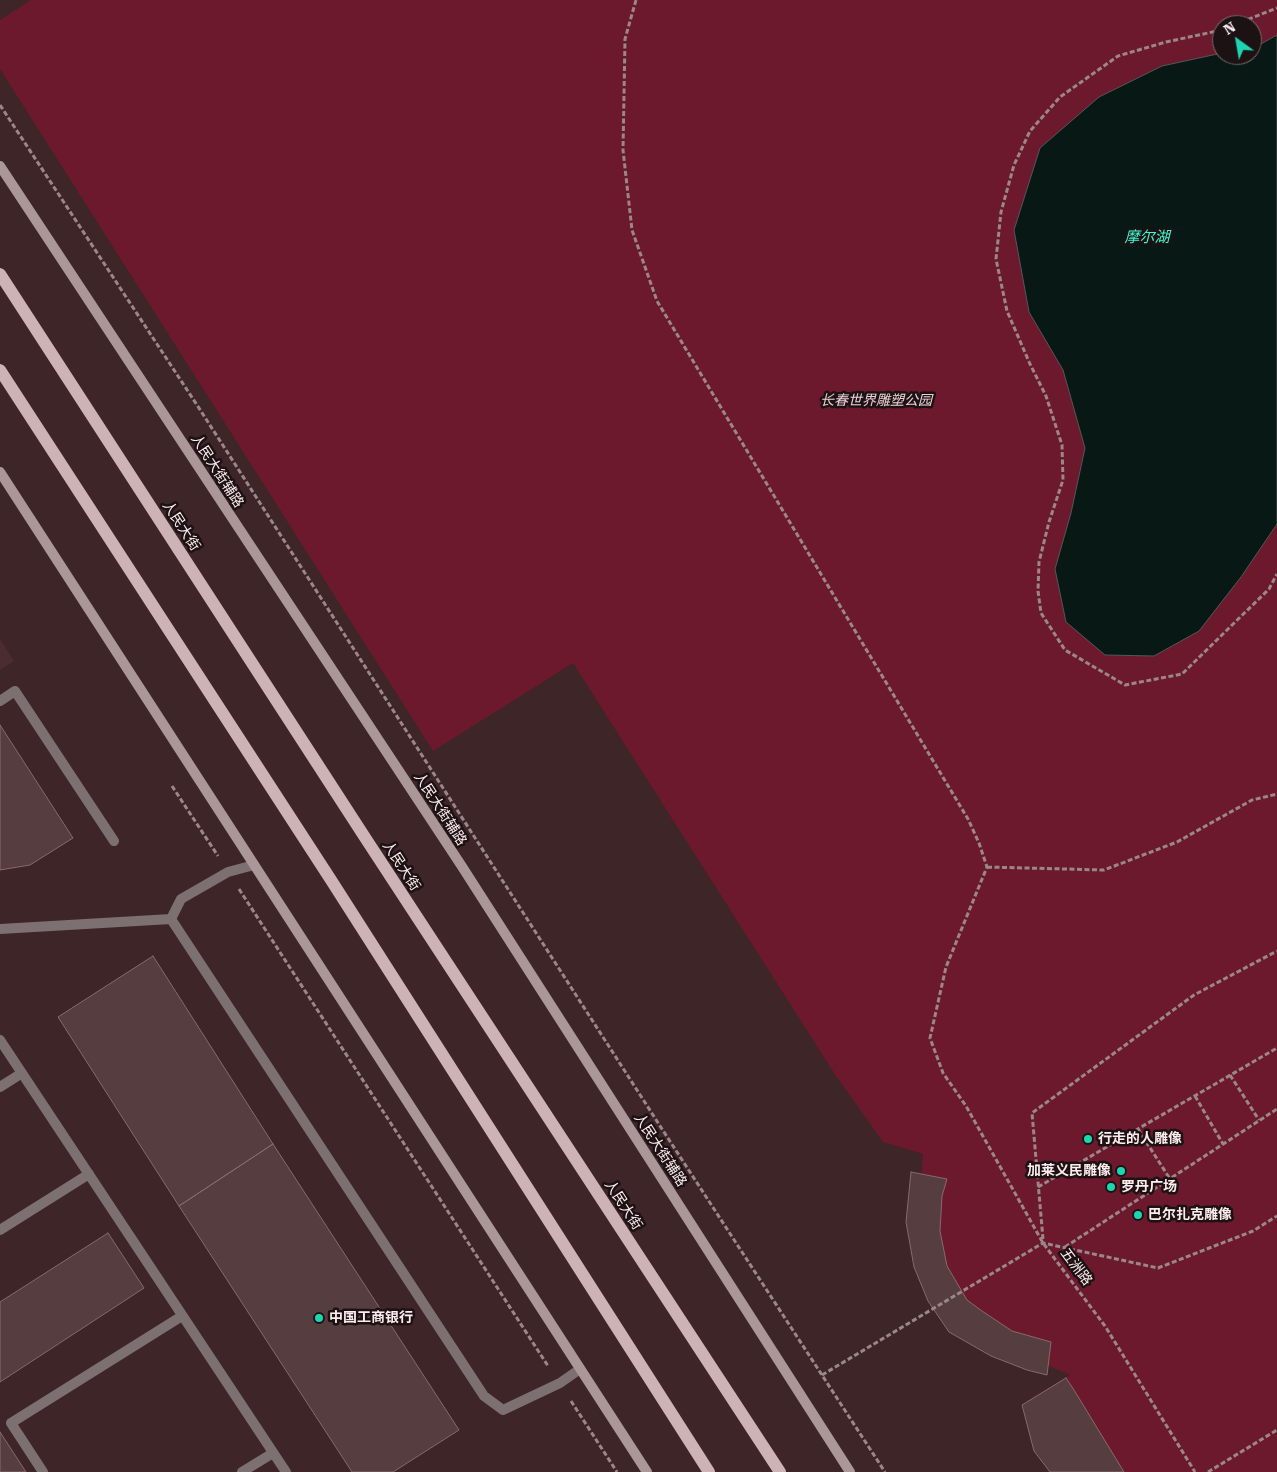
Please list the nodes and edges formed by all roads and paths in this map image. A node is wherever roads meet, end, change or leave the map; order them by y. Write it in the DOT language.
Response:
graph roads {
  1 [pos="636,0"];
  2 [pos="1277,8"];
  3 [pos="1259,15"];
  4 [pos="1212,32"];
  5 [pos="0,105"];
  6 [pos="0,166"];
  7 [pos="0,274"];
  8 [pos="0,370"];
  9 [pos="0,472"];
  10 [pos="1277,574"];
  11 [pos="0,700"];
  12 [pos="172,786"];
  13 [pos="1277,794"];
  14 [pos="114,841"];
  15 [pos="254,865"];
  16 [pos="987,867"];
  17 [pos="228,872"];
  18 [pos="170,919"];
  19 [pos="0,929"];
  20 [pos="1277,951"];
  21 [pos="0,1040"];
  22 [pos="1277,1048"];
  23 [pos="22,1073"];
  24 [pos="1230,1075"];
  25 [pos="0,1087"];
  26 [pos="1195,1096"];
  27 [pos="1277,1109"];
  28 [pos="1259,1120"];
  29 [pos="1138,1129"];
  30 [pos="1223,1144"];
  31 [pos="88,1174"];
  32 [pos="1170,1179"];
  33 [pos="1038,1187"];
  34 [pos="1277,1216"];
  35 [pos="0,1230"];
  36 [pos="1043,1243"];
  37 [pos="1064,1247"];
  38 [pos="182,1316"];
  39 [pos="580,1369"];
  40 [pos="822,1375"];
  41 [pos="560,1384"];
  42 [pos="1277,1430"];
  43 [pos="273,1453"];
  44 [pos="42,1472"];
  45 [pos="242,1472"];
  46 [pos="286,1472"];
  47 [pos="617,1472"];
  48 [pos="647,1472"];
  49 [pos="709,1472"];
  50 [pos="780,1472"];
  51 [pos="850,1472"];
  52 [pos="885,1472"];
  53 [pos="1195,1472"];
  54 [pos="1208,1472"];
  1 -- 16 [label="path"];
  2 -- 3 [label="path"];
  4 -- 10 [label="path"];
  5 -- 40 [label="path"];
  6 -- 51 [label="main road, 人民大街辅路"];
  7 -- 50 [label="main road, 人民大街"];
  8 -- 49 [label="main road"];
  9 -- 15 [label="main road"];
  11 -- 14 [label="lane"];
  12 -- 17 [label="path"];
  13 -- 16 [label="path"];
  15 -- 17 [label="lane"];
  15 -- 39 [label="main road"];
  16 -- 36 [label="path, 五洲路"];
  17 -- 18 [label="lane"];
  17 -- 41 [label="path"];
  18 -- 19 [label="lane"];
  18 -- 41 [label="lane"];
  20 -- 33 [label="path"];
  21 -- 23 [label="lane"];
  22 -- 24 [label="path"];
  23 -- 25 [label="lane"];
  23 -- 31 [label="lane"];
  24 -- 26 [label="path"];
  24 -- 28 [label="path"];
  26 -- 29 [label="path"];
  26 -- 30 [label="path"];
  27 -- 28 [label="path"];
  28 -- 30 [label="path"];
  29 -- 32 [label="path"];
  29 -- 33 [label="path"];
  30 -- 32 [label="path"];
  31 -- 35 [label="lane"];
  31 -- 38 [label="lane"];
  32 -- 37 [label="path"];
  33 -- 36 [label="path"];
  34 -- 37 [label="path"];
  36 -- 37 [label="path"];
  36 -- 40 [label="path"];
  36 -- 53 [label="path, 五洲路"];
  38 -- 43 [label="lane"];
  38 -- 44 [label="lane"];
  39 -- 41 [label="lane"];
  39 -- 48 [label="main road"];
  40 -- 52 [label="path"];
  41 -- 47 [label="path"];
  42 -- 54 [label="path"];
  43 -- 45 [label="lane"];
  43 -- 46 [label="lane"];
}
